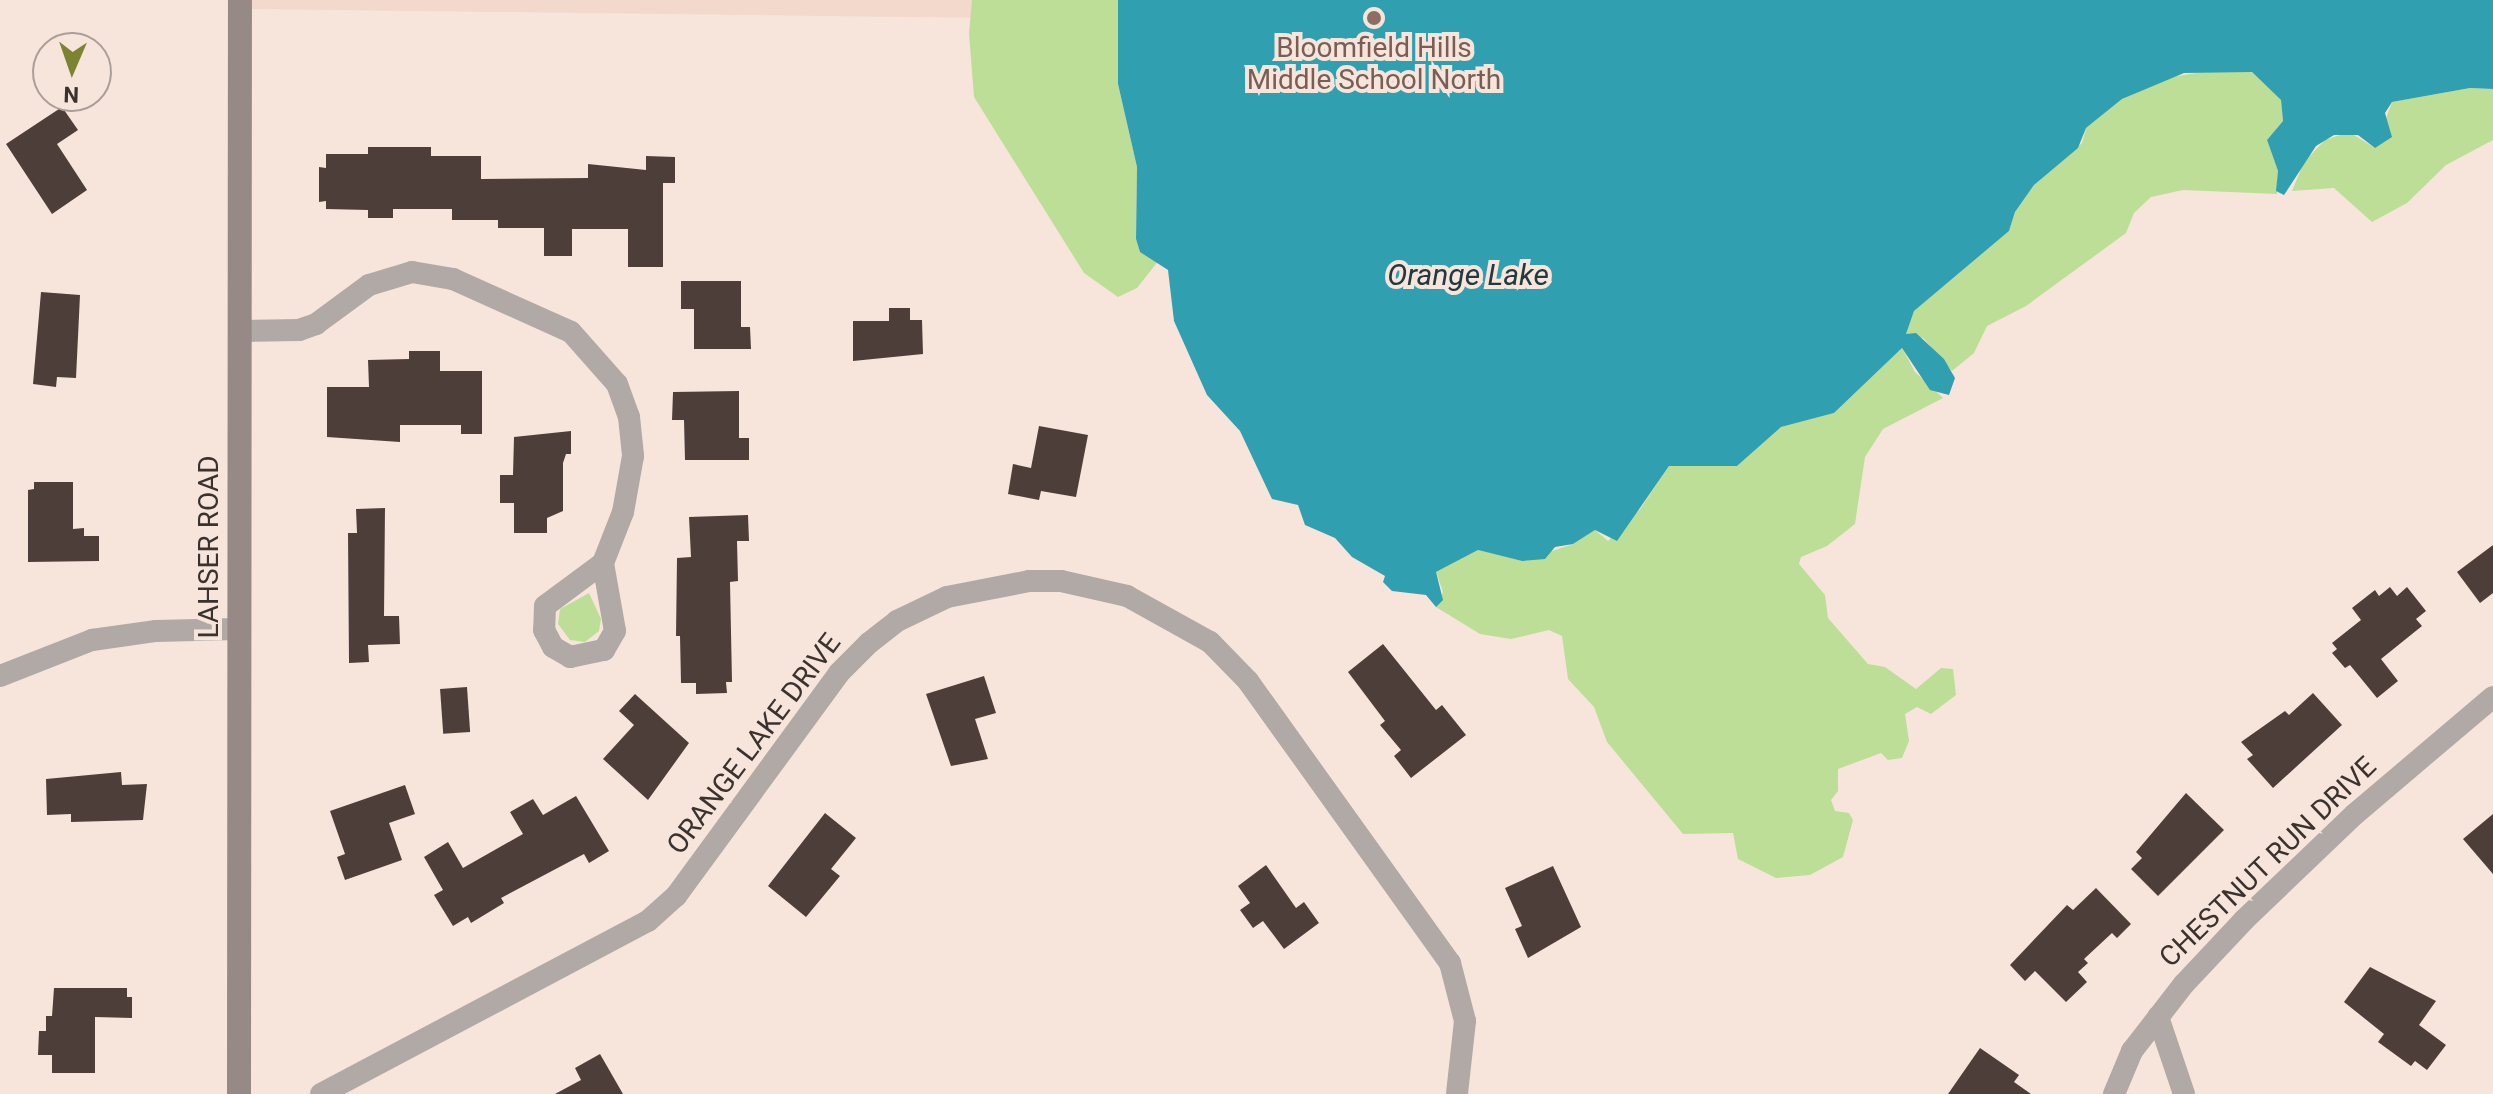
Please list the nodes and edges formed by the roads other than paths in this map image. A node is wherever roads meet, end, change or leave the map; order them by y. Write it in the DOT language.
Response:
graph roads {
  1 [pos="240,0"];
  2 [pos="241,331"];
  3 [pos="603,563"];
  4 [pos="238,629"];
  5 [pos="0,676"];
  6 [pos="2493,697"];
  7 [pos="2158,1017"];
  8 [pos="239,1094"];
  9 [pos="321,1094"];
  10 [pos="1457,1094"];
  11 [pos="2114,1094"];
  12 [pos="2184,1094"];
  1 -- 2 [label="street, LAHSER ROAD"];
  2 -- 3 [label="street"];
  2 -- 4 [label="street, LAHSER ROAD"];
  4 -- 5 [label="street"];
  4 -- 8 [label="street, LAHSER ROAD"];
  6 -- 7 [label="street, CHESTNUT RUN DRIVE"];
  7 -- 11 [label="street, CHESTNUT RUN DRIVE"];
  7 -- 12 [label="street"];
  9 -- 10 [label="street, ORANGE LAKE DRIVE"];
}
